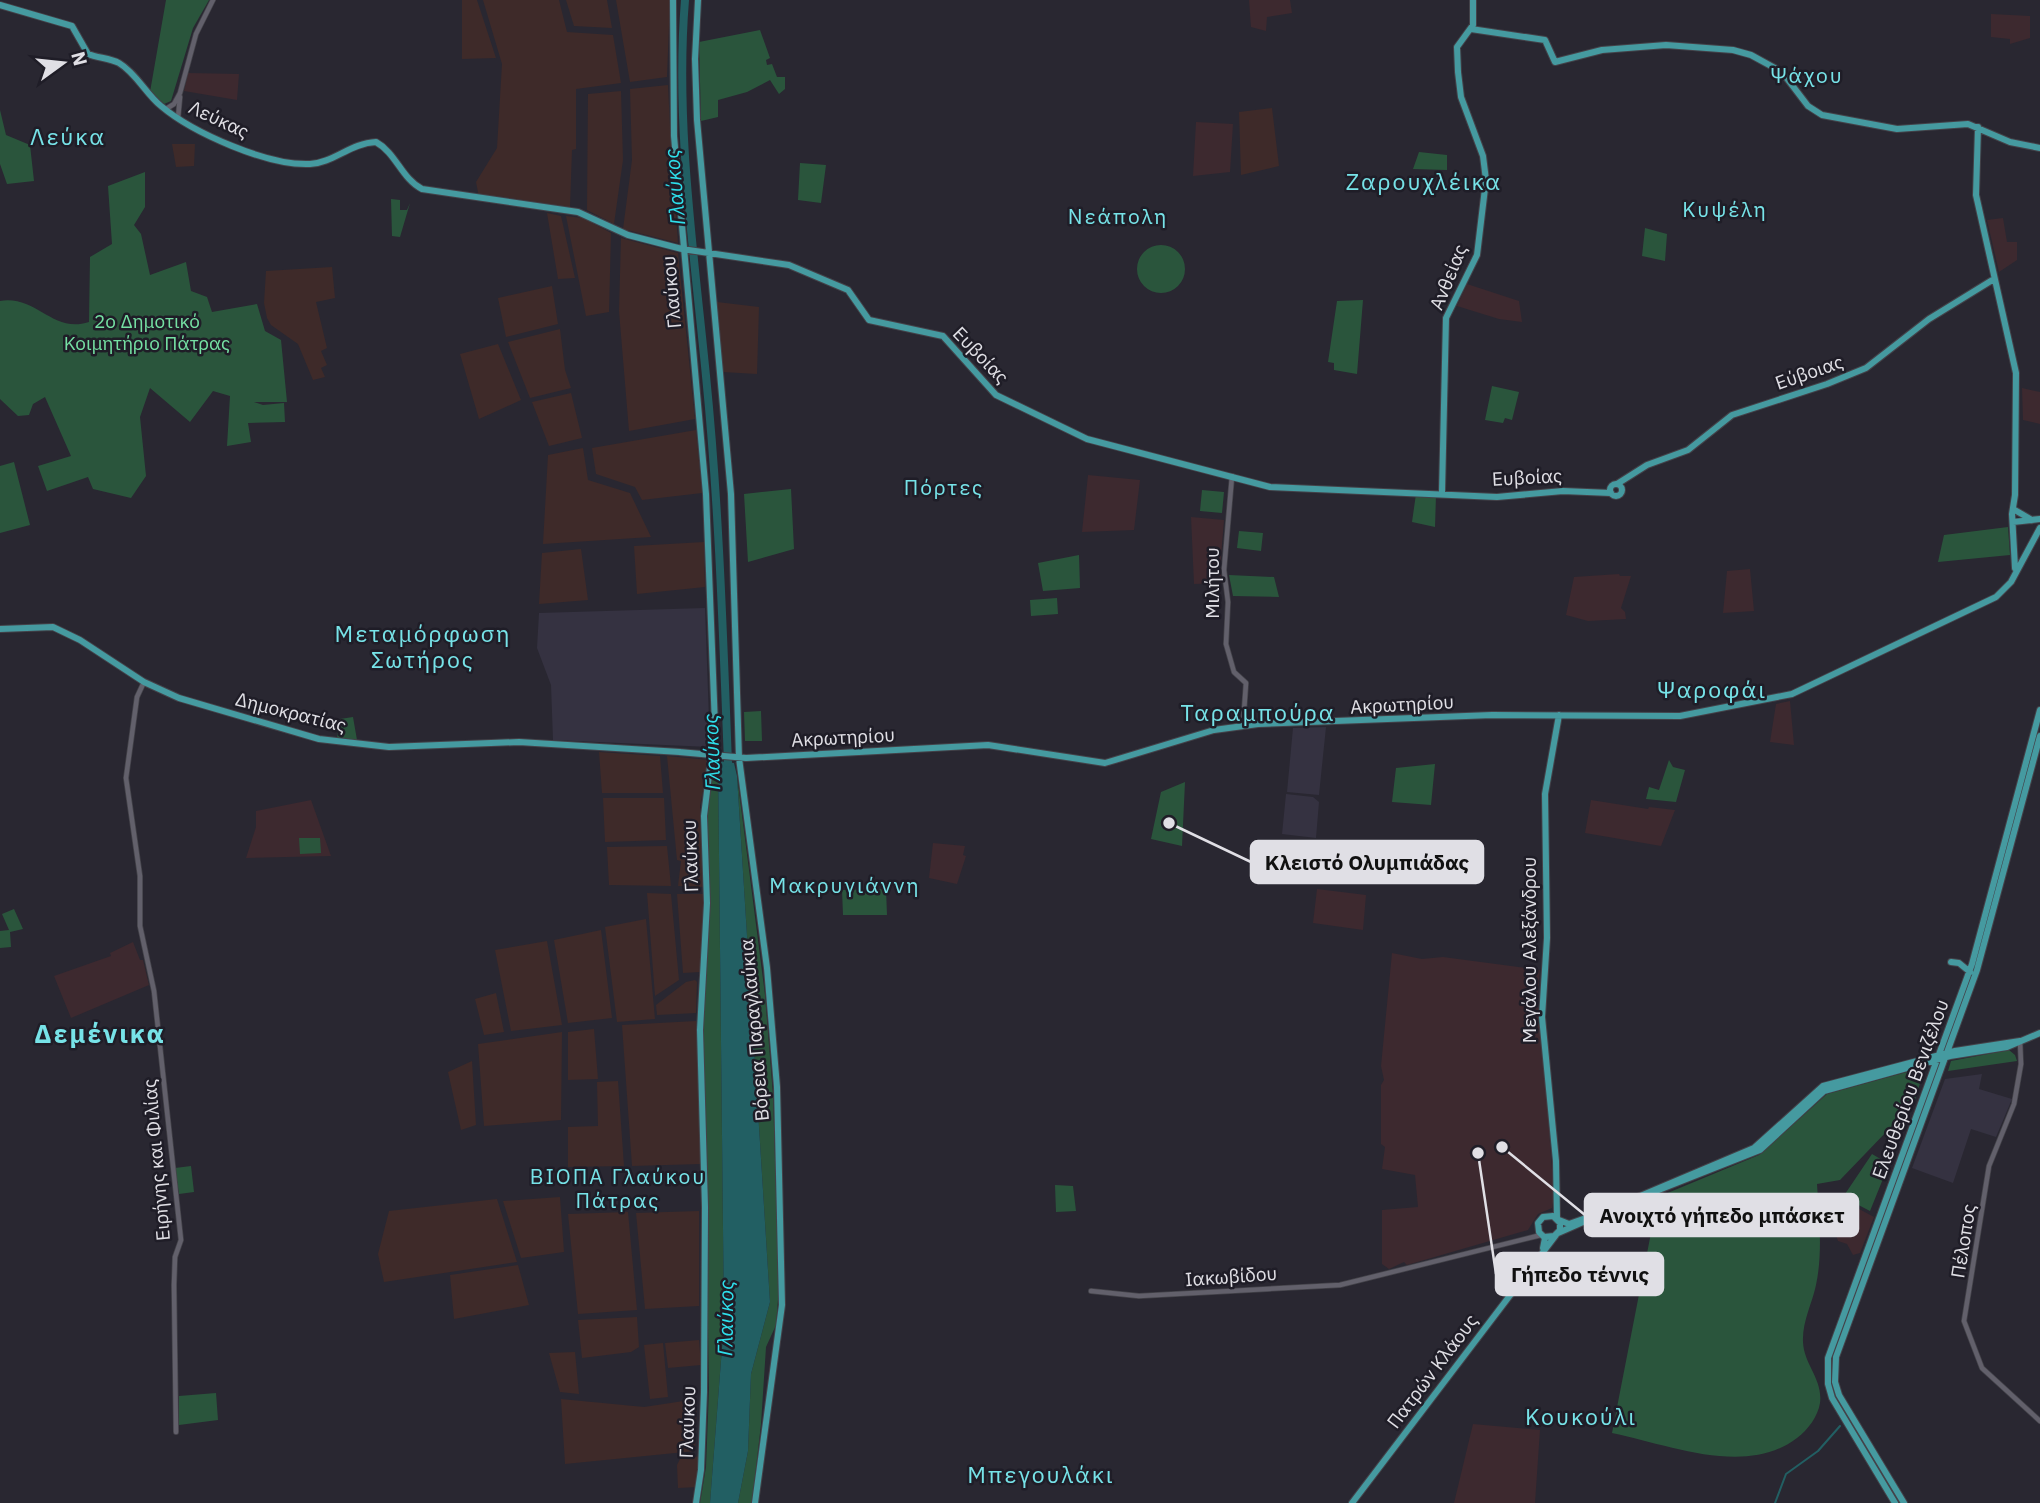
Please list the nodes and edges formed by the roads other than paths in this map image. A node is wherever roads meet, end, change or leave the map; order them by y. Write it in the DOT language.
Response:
graph roads {
  1 [pos="213,0"];
  2 [pos="673,0"];
  3 [pos="698,0"];
  4 [pos="1473,0"];
  5 [pos="0,5"];
  6 [pos="1471,29"];
  7 [pos="180,93"];
  8 [pos="165,110"];
  9 [pos="178,118"];
  10 [pos="1978,127"];
  11 [pos="376,142"];
  12 [pos="2040,148"];
  13 [pos="684,250"];
  14 [pos="706,254"];
  15 [pos="1994,279"];
  16 [pos="1232,475"];
  17 [pos="1615,488"];
  18 [pos="1442,492"];
  19 [pos="2013,509"];
  20 [pos="2036,520"];
  21 [pos="2013,522"];
  22 [pos="2040,528"];
  23 [pos="2033,537"];
  24 [pos="2016,544"];
  25 [pos="2029,547"];
  26 [pos="2014,577"];
  27 [pos="0,629"];
  28 [pos="144,682"];
  29 [pos="2040,710"];
  30 [pos="1559,715"];
  31 [pos="1243,726"];
  32 [pos="2040,736"];
  33 [pos="716,755"];
  34 [pos="737,756"];
  35 [pos="1951,962"];
  36 [pos="1969,972"];
  37 [pos="2040,1033"];
  38 [pos="2020,1041"];
  39 [pos="1943,1056"];
  40 [pos="1558,1200"];
  41 [pos="1600,1213"];
  42 [pos="1545,1216"];
  43 [pos="1558,1219"];
  44 [pos="1538,1225"];
  45 [pos="1557,1234"];
  46 [pos="1543,1236"];
  47 [pos="1524,1237"];
  48 [pos="1538,1259"];
  49 [pos="1090,1291"];
  50 [pos="2040,1421"];
  51 [pos="176,1432"];
  52 [pos="696,1503"];
  53 [pos="755,1503"];
  54 [pos="1352,1503"];
  55 [pos="1895,1503"];
  56 [pos="1904,1503"];
  1 -- 7 [label="street, Λεύκας"];
  2 -- 13 [label="main road, Γλαύκου"];
  3 -- 14 [label="main road"];
  4 -- 6 [label="main road, Ανθείας"];
  5 -- 8 [label="main road"];
  6 -- 10 [label="main road"];
  6 -- 18 [label="main road, Ανθείας"];
  7 -- 8 [label="street, Λεύκας"];
  7 -- 9 [label="street"];
  8 -- 9 [label="main road, Λεύκας"];
  9 -- 11 [label="main road, Λεύκας"];
  10 -- 12 [label="main road"];
  10 -- 15 [label="main road"];
  11 -- 13 [label="main road, Ευβοίας"];
  13 -- 14 [label="main road, Ευβοίας"];
  13 -- 33 [label="main road, Γλαύκου"];
  14 -- 16 [label="main road, Ευβοίας"];
  14 -- 34 [label="main road"];
  15 -- 17 [label="main road, Εύβοιας"];
  15 -- 19 [label="main road"];
  16 -- 18 [label="main road, Ευβοίας"];
  16 -- 31 [label="street, Μιλήτου"];
  17 -- 18 [label="main road, Ευβοίας"];
  19 -- 20 [label="main road"];
  19 -- 21 [label="main road"];
  20 -- 21 [label="main road"];
  20 -- 23 [label="main road"];
  21 -- 24 [label="main road"];
  22 -- 23 [label="main road"];
  23 -- 25 [label="main road"];
  24 -- 25 [label="main road"];
  24 -- 26 [label="main road"];
  25 -- 26 [label="main road"];
  26 -- 30 [label="main road, Ακρωτηρίου"];
  27 -- 28 [label="main road, Δημοκρατίας"];
  28 -- 33 [label="main road, Δημοκρατίας"];
  28 -- 51 [label="street, Ειρήνης και Φιλίας"];
  29 -- 36 [label="main road, Ελευθερίου Βενιζέλου"];
  30 -- 31 [label="main road, Ακρωτηρίου"];
  30 -- 40 [label="main road, Μεγάλου Αλεξάνδρου"];
  31 -- 34 [label="main road, Ακρωτηρίου"];
  32 -- 39 [label="main road, Ελευθερίου Βενιζέλου"];
  33 -- 34 [label="main road, Ακρωτηρίου"];
  33 -- 52 [label="main road, Γλαύκου"];
  34 -- 53 [label="main road, Βόρεια Παραγλαύκια"];
  35 -- 36 [label="main road"];
  36 -- 39 [label="main road, Ελευθερίου Βενιζέλου"];
  37 -- 38 [label="main road"];
  38 -- 39 [label="main road"];
  38 -- 50 [label="street, Πέλοπος"];
  39 -- 41 [label="main road"];
  39 -- 55 [label="main road, Ελευθερίου Βενιζέλου"];
  39 -- 56 [label="main road, Ελευθερίου Βενιζέλου"];
  40 -- 42 [label="main road"];
  40 -- 43 [label="main road, Μεγάλου Αλεξάνδρου"];
  41 -- 43 [label="main road"];
  41 -- 45 [label="main road"];
  42 -- 43 [label="main road"];
  42 -- 44 [label="main road"];
  43 -- 45 [label="main road, Μεγάλου Αλεξάνδρου"];
  44 -- 46 [label="main road"];
  44 -- 47 [label="street"];
  45 -- 46 [label="main road"];
  45 -- 48 [label="main road, Πατρών Κλάους"];
  46 -- 47 [label="street, Ιακωβίδου"];
  46 -- 48 [label="main road"];
  47 -- 49 [label="street, Ιακωβίδου"];
  48 -- 54 [label="main road, Πατρών Κλάους"];
}
